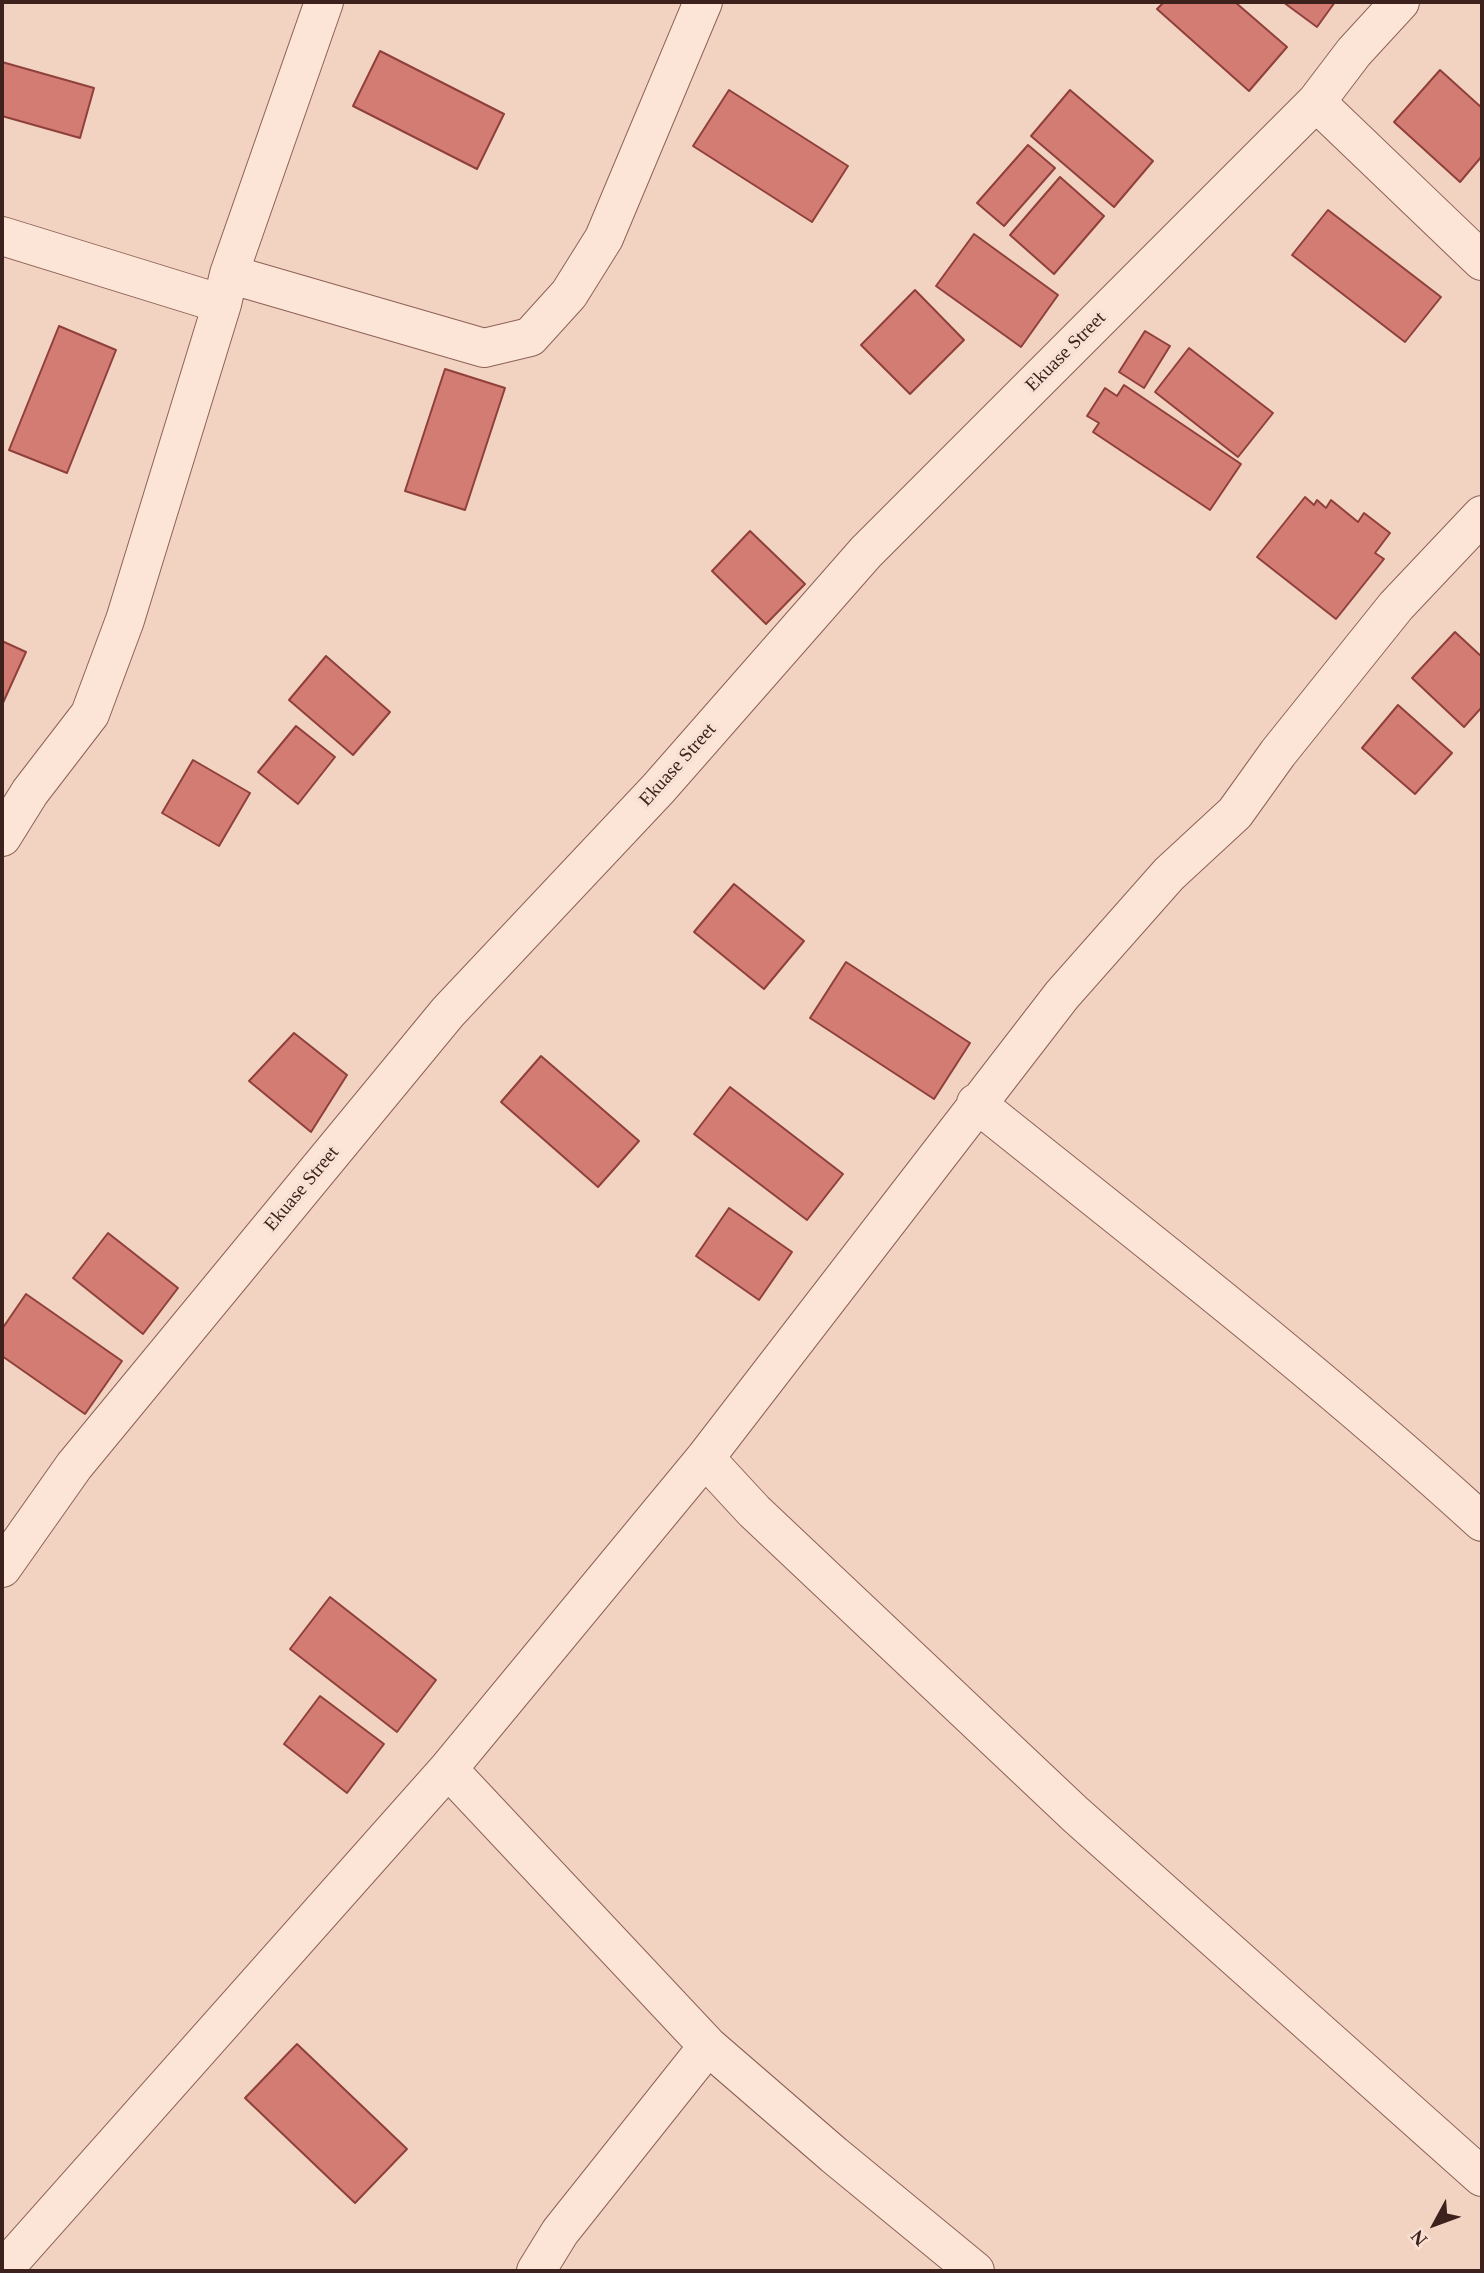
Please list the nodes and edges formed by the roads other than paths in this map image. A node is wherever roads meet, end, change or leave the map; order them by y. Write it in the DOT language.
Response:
graph roads {
  1 [pos="324,2"];
  2 [pos="703,2"];
  3 [pos="1400,2"];
  4 [pos="1316,102"];
  5 [pos="2,236"];
  6 [pos="1482,261"];
  7 [pos="226,289"];
  8 [pos="1482,515"];
  9 [pos="2,837"];
  10 [pos="976,1103"];
  11 [pos="705,1458"];
  12 [pos="1482,1522"];
  13 [pos="2,1568"];
  14 [pos="448,1769"];
  15 [pos="708,2046"];
  16 [pos="1482,2177"];
  17 [pos="2,2271"];
  18 [pos="536,2271"];
  19 [pos="975,2271"];
  1 -- 7 [label="street"];
  2 -- 7 [label="street"];
  3 -- 4 [label="street, Ekuase Street"];
  4 -- 6 [label="street"];
  4 -- 13 [label="street, Ekuase Street"];
  5 -- 7 [label="street"];
  7 -- 9 [label="street"];
  8 -- 10 [label="street"];
  10 -- 11 [label="street"];
  10 -- 12 [label="street"];
  11 -- 14 [label="street"];
  11 -- 16 [label="street"];
  14 -- 15 [label="street"];
  14 -- 17 [label="street"];
  15 -- 18 [label="street"];
  15 -- 19 [label="street"];
}
